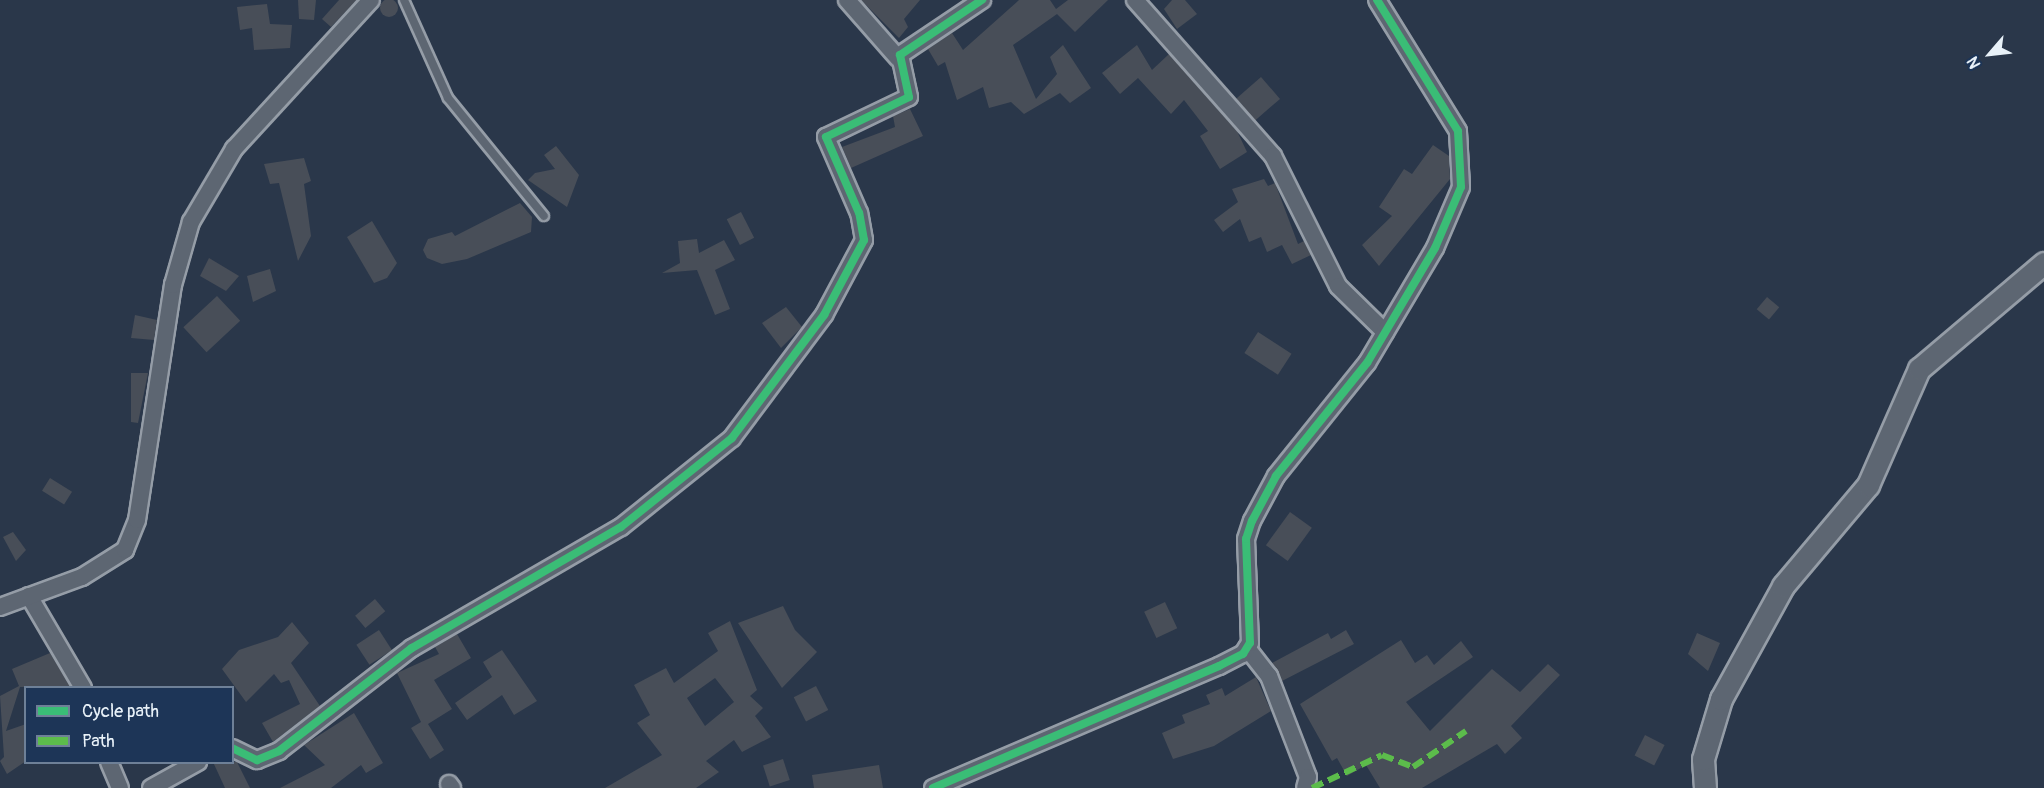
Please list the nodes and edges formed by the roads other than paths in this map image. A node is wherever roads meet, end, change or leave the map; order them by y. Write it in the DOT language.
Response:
graph roads {
  1 [pos="371,0"];
  2 [pos="404,0"];
  3 [pos="847,0"];
  4 [pos="982,0"];
  5 [pos="1135,0"];
  6 [pos="1377,0"];
  7 [pos="898,58"];
  8 [pos="544,216"];
  9 [pos="2044,263"];
  10 [pos="1386,332"];
  11 [pos="29,596"];
  12 [pos="0,606"];
  13 [pos="1246,648"];
  14 [pos="82,686"];
  15 [pos="234,749"];
  16 [pos="110,764"];
  17 [pos="194,764"];
  18 [pos="120,788"];
  19 [pos="151,788"];
  20 [pos="933,788"];
  21 [pos="1305,788"];
  22 [pos="1705,788"];
  1 -- 11 [label="street"];
  2 -- 8 [label="lane"];
  3 -- 7 [label="street"];
  4 -- 7 [label="street"];
  5 -- 10 [label="street"];
  6 -- 10 [label="street"];
  7 -- 15 [label="street"];
  9 -- 22 [label="street"];
  10 -- 13 [label="street"];
  11 -- 12 [label="street"];
  11 -- 14 [label="street"];
  13 -- 20 [label="street"];
  13 -- 21 [label="street"];
  16 -- 18 [label="street"];
  17 -- 19 [label="street"];
}
